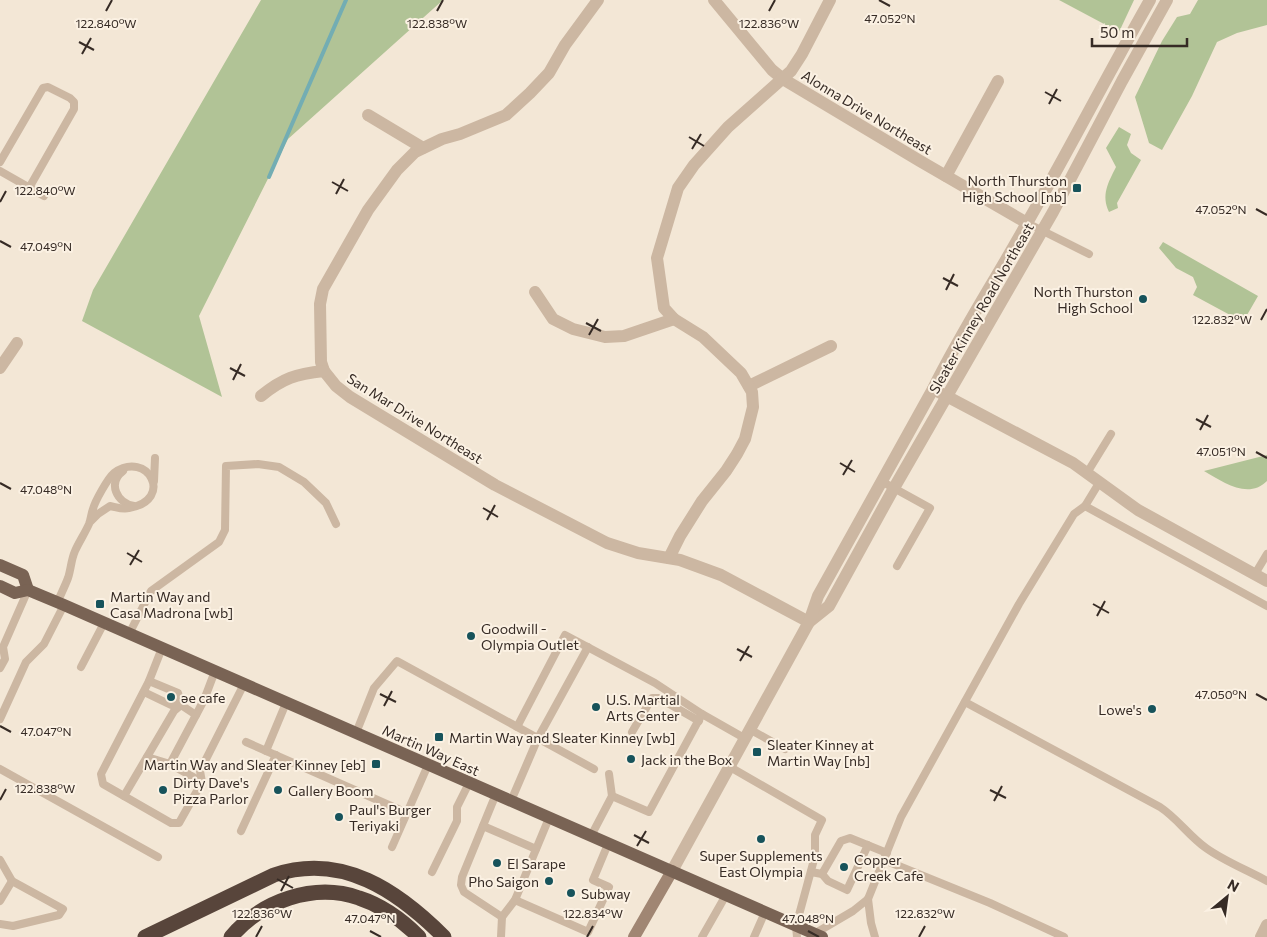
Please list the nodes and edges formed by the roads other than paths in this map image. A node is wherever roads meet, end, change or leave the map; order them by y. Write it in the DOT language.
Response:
graph roads {
  1 [pos="598,0"];
  2 [pos="714,0"];
  3 [pos="830,0"];
  4 [pos="1150,0"];
  5 [pos="1167,0"];
  6 [pos="783,79"];
  7 [pos="998,81"];
  8 [pos="368,115"];
  9 [pos="423,148"];
  10 [pos="0,162"];
  11 [pos="0,171"];
  12 [pos="946,176"];
  13 [pos="29,188"];
  14 [pos="44,196"];
  15 [pos="1028,223"];
  16 [pos="1042,230"];
  17 [pos="1089,254"];
  18 [pos="535,292"];
  19 [pos="674,319"];
  20 [pos="17,343"];
  21 [pos="831,346"];
  22 [pos="0,367"];
  23 [pos="324,371"];
  24 [pos="748,386"];
  25 [pos="933,389"];
  26 [pos="261,396"];
  27 [pos="948,396"];
  28 [pos="1111,434"];
  29 [pos="140,467"];
  30 [pos="126,468"];
  31 [pos="1087,473"];
  32 [pos="881,481"];
  33 [pos="1099,483"];
  34 [pos="154,484"];
  35 [pos="894,488"];
  36 [pos="135,506"];
  37 [pos="1085,506"];
  38 [pos="90,522"];
  39 [pos="336,524"];
  40 [pos="1267,554"];
  41 [pos="669,558"];
  42 [pos="0,565"];
  43 [pos="897,566"];
  44 [pos="1255,574"];
  45 [pos="1267,581"];
  46 [pos="0,586"];
  47 [pos="28,590"];
  48 [pos="60,604"];
  49 [pos="1267,606"];
  50 [pos="809,622"];
  51 [pos="104,623"];
  52 [pos="129,634"];
  53 [pos="2,646"];
  54 [pos="162,648"];
  55 [pos="588,648"];
  56 [pos="80,667"];
  57 [pos="0,668"];
  58 [pos="214,671"];
  59 [pos="149,681"];
  60 [pos="244,684"];
  61 [pos="144,692"];
  62 [pos="965,702"];
  63 [pos="286,703"];
  64 [pos="181,704"];
  65 [pos="196,715"];
  66 [pos="700,717"];
  67 [pos="0,719"];
  68 [pos="517,727"];
  69 [pos="632,732"];
  70 [pos="356,733"];
  71 [pos="748,734"];
  72 [pos="538,738"];
  73 [pos="246,742"];
  74 [pos="785,749"];
  75 [pos="266,750"];
  76 [pos="276,755"];
  77 [pos="146,757"];
  78 [pos="170,764"];
  79 [pos="428,764"];
  80 [pos="730,767"];
  81 [pos="0,769"];
  82 [pos="594,769"];
  83 [pos="609,774"];
  84 [pos="202,782"];
  85 [pos="469,783"];
  86 [pos="496,794"];
  87 [pos="124,796"];
  88 [pos="612,796"];
  89 [pos="511,801"];
  90 [pos="406,813"];
  91 [pos="549,818"];
  92 [pos="483,826"];
  93 [pos="241,830"];
  94 [pos="591,836"];
  95 [pos="608,844"];
  96 [pos="868,845"];
  97 [pos="392,847"];
  98 [pos="536,849"];
  99 [pos="158,857"];
  100 [pos="886,857"];
  101 [pos="0,860"];
  102 [pos="672,871"];
  103 [pos="432,872"];
  104 [pos="811,872"];
  105 [pos="822,874"];
  106 [pos="12,881"];
  107 [pos="1267,881"];
  108 [pos="726,895"];
  109 [pos="868,899"];
  110 [pos="0,900"];
  111 [pos="515,900"];
  112 [pos="765,912"];
  113 [pos="502,917"];
  114 [pos="0,924"];
  115 [pos="1267,925"];
  116 [pos="796,931"];
  117 [pos="587,934"];
  118 [pos="818,935"];
  119 [pos="145,937"];
  120 [pos="231,937"];
  121 [pos="419,937"];
  122 [pos="444,937"];
  123 [pos="501,937"];
  124 [pos="634,937"];
  125 [pos="702,937"];
  126 [pos="754,937"];
  127 [pos="875,937"];
  128 [pos="1064,937"];
  129 [pos="1261,937"];
  1 -- 9 [label="street"];
  2 -- 6 [label="street, Alonna Drive Northeast"];
  3 -- 6 [label="street"];
  4 -- 15 [label="street, Sleater Kinney Road Northeast"];
  5 -- 16 [label="street, Sleater Kinney Road Northeast"];
  6 -- 12 [label="street, Alonna Drive Northeast"];
  6 -- 19 [label="street"];
  7 -- 12 [label="street"];
  8 -- 9 [label="street"];
  9 -- 23 [label="street"];
  10 -- 13 [label="lane"];
  11 -- 13 [label="lane"];
  12 -- 15 [label="street, Alonna Drive Northeast"];
  13 -- 14 [label="lane"];
  15 -- 16 [label="lane"];
  15 -- 25 [label="street, Sleater Kinney Road Northeast"];
  16 -- 17 [label="lane"];
  16 -- 27 [label="street, Sleater Kinney Road Northeast"];
  18 -- 19 [label="street"];
  19 -- 24 [label="street"];
  20 -- 22 [label="street"];
  21 -- 24 [label="street"];
  23 -- 26 [label="street"];
  23 -- 41 [label="street, San Mar Drive Northeast"];
  24 -- 41 [label="street"];
  25 -- 27 [label="street"];
  25 -- 32 [label="street, Sleater Kinney Road Northeast"];
  27 -- 31 [label="street"];
  27 -- 35 [label="street, Sleater Kinney Road Northeast"];
  28 -- 31 [label="lane"];
  29 -- 30 [label="lane"];
  29 -- 34 [label="lane"];
  29 -- 34 [label="lane"];
  30 -- 36 [label="lane"];
  30 -- 38 [label="lane"];
  31 -- 33 [label="street"];
  32 -- 35 [label="lane"];
  32 -- 50 [label="street, Sleater Kinney Road Northeast"];
  33 -- 37 [label="lane"];
  33 -- 44 [label="street"];
  34 -- 36 [label="lane"];
  35 -- 43 [label="lane"];
  35 -- 50 [label="street, Sleater Kinney Road Northeast"];
  36 -- 38 [label="lane"];
  37 -- 49 [label="lane"];
  37 -- 62 [label="lane"];
  38 -- 48 [label="lane"];
  39 -- 52 [label="lane"];
  40 -- 44 [label="lane"];
  41 -- 50 [label="street, San Mar Drive Northeast"];
  42 -- 47 [label="main road"];
  44 -- 45 [label="street"];
  46 -- 47 [label="main road, Martin Way East"];
  47 -- 48 [label="main road, Martin Way East"];
  47 -- 53 [label="lane"];
  48 -- 51 [label="main road, Martin Way East"];
  48 -- 67 [label="lane"];
  50 -- 71 [label="street, Sleater Kinney Road Northeast"];
  51 -- 52 [label="main road, Martin Way East"];
  51 -- 56 [label="lane"];
  52 -- 54 [label="main road, Martin Way East"];
  53 -- 57 [label="lane"];
  54 -- 58 [label="main road, Martin Way East"];
  54 -- 59 [label="lane"];
  55 -- 66 [label="lane"];
  55 -- 68 [label="lane"];
  55 -- 72 [label="lane"];
  58 -- 60 [label="main road, Martin Way East"];
  58 -- 65 [label="lane"];
  59 -- 61 [label="lane"];
  59 -- 64 [label="lane"];
  60 -- 63 [label="main road, Martin Way East"];
  60 -- 84 [label="lane"];
  61 -- 64 [label="lane"];
  61 -- 87 [label="lane"];
  62 -- 100 [label="lane"];
  62 -- 107 [label="lane"];
  63 -- 70 [label="main road, Martin Way East"];
  63 -- 75 [label="lane"];
  64 -- 65 [label="lane"];
  64 -- 77 [label="lane"];
  65 -- 78 [label="lane"];
  66 -- 69 [label="lane"];
  66 -- 71 [label="lane"];
  66 -- 88 [label="lane"];
  68 -- 70 [label="lane"];
  68 -- 72 [label="lane"];
  70 -- 79 [label="main road, Martin Way East"];
  71 -- 74 [label="lane"];
  71 -- 80 [label="street, Sleater Kinney Road Northeast"];
  72 -- 82 [label="lane"];
  72 -- 89 [label="lane"];
  73 -- 75 [label="lane"];
  75 -- 76 [label="lane"];
  76 -- 90 [label="lane"];
  76 -- 93 [label="lane"];
  77 -- 78 [label="lane"];
  77 -- 87 [label="lane"];
  78 -- 84 [label="lane"];
  79 -- 85 [label="main road, Martin Way East"];
  79 -- 90 [label="lane"];
  80 -- 102 [label="street, Sleater Kinney Road Northeast"];
  80 -- 104 [label="lane"];
  81 -- 99 [label="lane"];
  83 -- 88 [label="lane"];
  84 -- 87 [label="lane"];
  85 -- 86 [label="main road, Martin Way East"];
  85 -- 103 [label="lane"];
  86 -- 89 [label="main road, Martin Way East"];
  86 -- 92 [label="lane"];
  88 -- 94 [label="lane"];
  89 -- 91 [label="main road, Martin Way East"];
  90 -- 97 [label="lane"];
  91 -- 94 [label="main road, Martin Way East"];
  91 -- 98 [label="lane"];
  92 -- 98 [label="lane"];
  92 -- 113 [label="lane"];
  94 -- 95 [label="main road, Martin Way East"];
  95 -- 102 [label="main road, Martin Way East"];
  95 -- 117 [label="lane"];
  96 -- 100 [label="lane"];
  96 -- 105 [label="lane"];
  96 -- 105 [label="lane"];
  98 -- 111 [label="lane"];
  100 -- 109 [label="lane"];
  100 -- 128 [label="lane"];
  101 -- 106 [label="lane"];
  102 -- 108 [label="main road, Martin Way East"];
  102 -- 124 [label="main road"];
  104 -- 105 [label="lane"];
  104 -- 116 [label="lane"];
  106 -- 110 [label="lane"];
  106 -- 114 [label="lane"];
  108 -- 112 [label="main road, Martin Way East"];
  108 -- 125 [label="lane"];
  109 -- 118 [label="lane"];
  109 -- 127 [label="lane"];
  111 -- 113 [label="lane"];
  111 -- 117 [label="lane"];
  112 -- 116 [label="main road, Martin Way East"];
  112 -- 126 [label="lane"];
  113 -- 123 [label="lane"];
  115 -- 129 [label="street"];
  116 -- 118 [label="main road, Martin Way East"];
  119 -- 122 [label="highway"];
  120 -- 121 [label="highway"];
}
